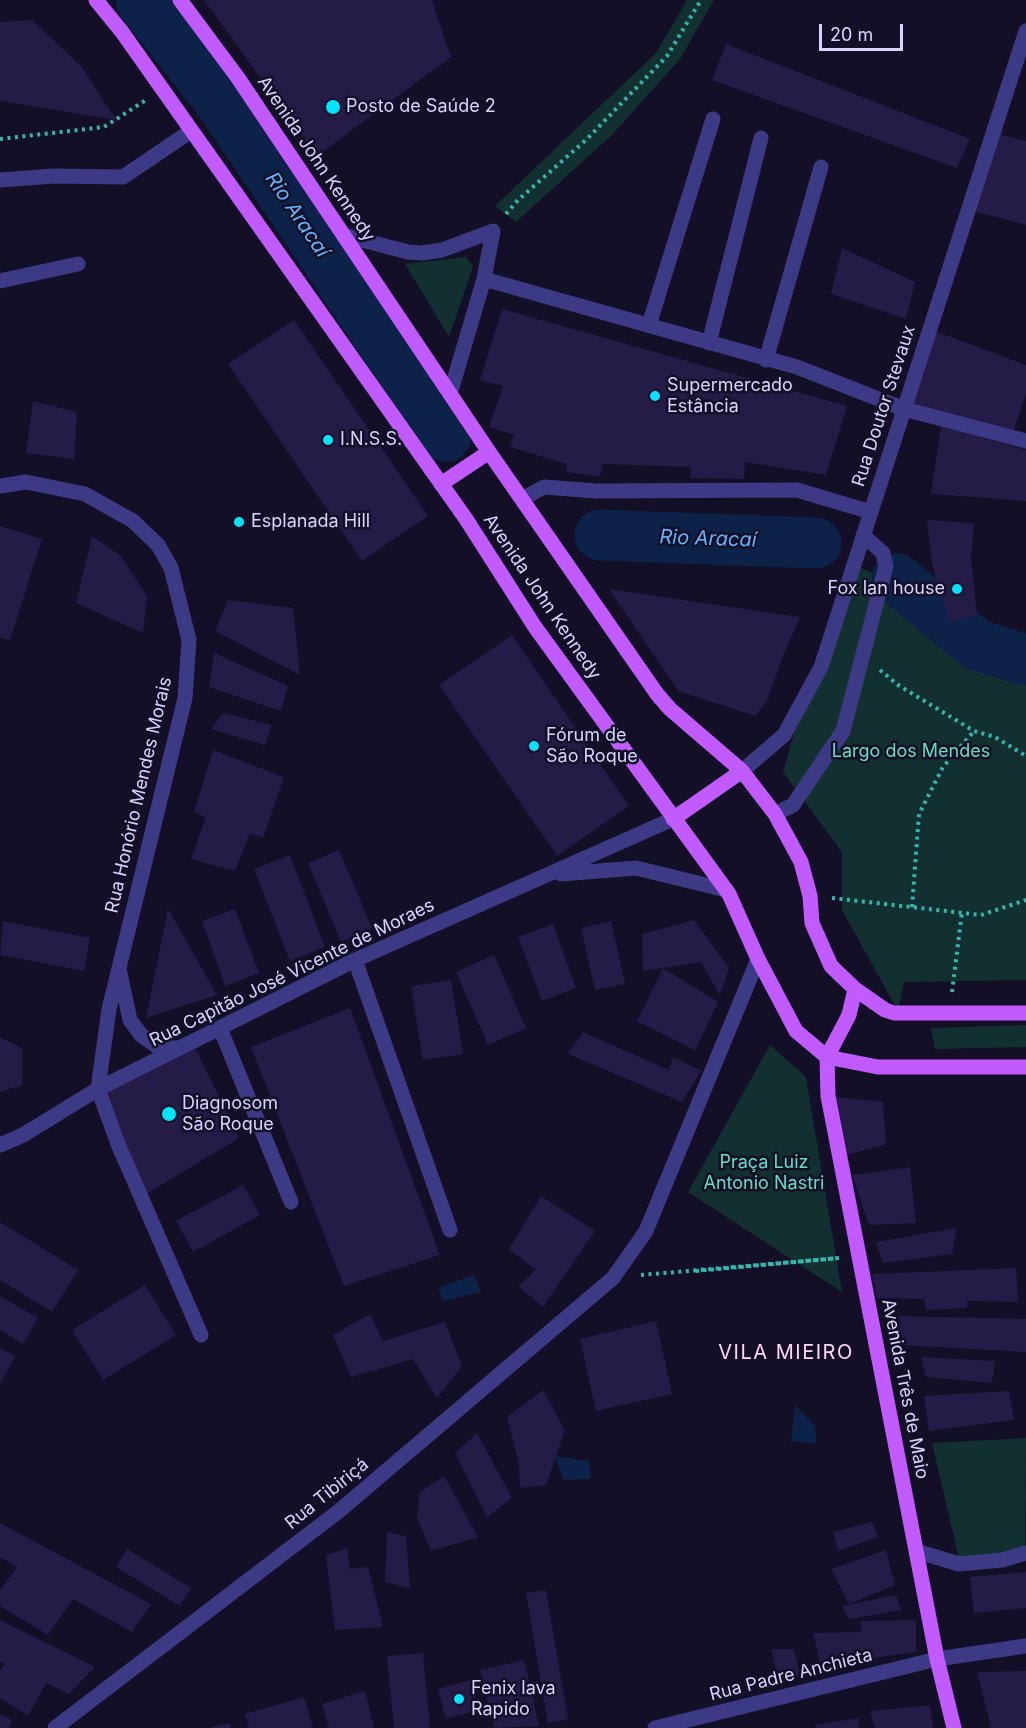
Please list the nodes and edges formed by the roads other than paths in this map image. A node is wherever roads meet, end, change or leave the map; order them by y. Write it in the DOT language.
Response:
graph roads {
  1 [pos="96,0"];
  2 [pos="180,0"];
  3 [pos="1026,31"];
  4 [pos="713,119"];
  5 [pos="191,131"];
  6 [pos="761,138"];
  7 [pos="820,167"];
  8 [pos="0,180"];
  9 [pos="344,235"];
  10 [pos="78,264"];
  11 [pos="483,279"];
  12 [pos="0,281"];
  13 [pos="649,325"];
  14 [pos="709,343"];
  15 [pos="766,360"];
  16 [pos="450,394"];
  17 [pos="904,409"];
  18 [pos="1026,441"];
  19 [pos="489,452"];
  20 [pos="441,484"];
  21 [pos="0,486"];
  22 [pos="522,499"];
  23 [pos="871,512"];
  24 [pos="863,535"];
  25 [pos="742,771"];
  26 [pos="776,814"];
  27 [pos="673,819"];
  28 [pos="549,875"];
  29 [pos="726,890"];
  30 [pos="758,959"];
  31 [pos="355,960"];
  32 [pos="119,966"];
  33 [pos="855,989"];
  34 [pos="1026,1013"];
  35 [pos="220,1028"];
  36 [pos="181,1048"];
  37 [pos="827,1057"];
  38 [pos="1026,1067"];
  39 [pos="98,1089"];
  40 [pos="0,1145"];
  41 [pos="291,1202"];
  42 [pos="450,1230"];
  43 [pos="201,1335"];
  44 [pos="916,1551"];
  45 [pos="1026,1553"];
  46 [pos="1026,1646"];
  47 [pos="937,1659"];
  48 [pos="55,1728"];
  49 [pos="655,1728"];
  50 [pos="954,1728"];
  1 -- 5 [label="main road, Avenida John Kennedy"];
  2 -- 9 [label="main road, Avenida John Kennedy"];
  3 -- 17 [label="street, Rua Doutor Stevaux"];
  4 -- 13 [label="street"];
  5 -- 8 [label="street"];
  5 -- 20 [label="main road, Avenida John Kennedy"];
  6 -- 14 [label="street"];
  7 -- 15 [label="street"];
  9 -- 11 [label="street"];
  9 -- 16 [label="main road, Avenida John Kennedy"];
  10 -- 12 [label="street"];
  11 -- 13 [label="street"];
  11 -- 16 [label="street"];
  13 -- 14 [label="street"];
  14 -- 15 [label="street"];
  15 -- 17 [label="street"];
  16 -- 19 [label="main road, Avenida John Kennedy"];
  17 -- 18 [label="street"];
  17 -- 23 [label="street, Rua Doutor Stevaux"];
  19 -- 20 [label="main road"];
  19 -- 22 [label="main road, Avenida John Kennedy"];
  20 -- 27 [label="main road, Avenida John Kennedy"];
  21 -- 32 [label="street, Rua Honório Mendes Morais"];
  22 -- 23 [label="street"];
  22 -- 25 [label="main road, Avenida John Kennedy"];
  23 -- 24 [label="street, Rua Doutor Stevaux"];
  24 -- 25 [label="street, Rua Doutor Stevaux"];
  24 -- 26 [label="street"];
  25 -- 26 [label="main road, Avenida John Kennedy"];
  25 -- 27 [label="main road"];
  26 -- 33 [label="main road, Avenida John Kennedy"];
  27 -- 28 [label="street, Rua Capitão José Vicente de Moraes"];
  27 -- 29 [label="main road, Avenida John Kennedy"];
  28 -- 29 [label="street"];
  28 -- 31 [label="street, Rua Capitão José Vicente de Moraes"];
  29 -- 30 [label="main road, Avenida John Kennedy"];
  30 -- 37 [label="main road, Avenida John Kennedy"];
  30 -- 48 [label="street, Rua Tibiriçá"];
  31 -- 35 [label="street, Rua Capitão José Vicente de Moraes"];
  31 -- 42 [label="street"];
  32 -- 36 [label="street"];
  32 -- 39 [label="street, Rua Honório Mendes Morais"];
  33 -- 34 [label="main road, Avenida John Kennedy"];
  33 -- 37 [label="main road"];
  35 -- 36 [label="street, Rua Capitão José Vicente de Moraes"];
  35 -- 41 [label="street"];
  36 -- 39 [label="street, Rua Capitão José Vicente de Moraes"];
  37 -- 38 [label="main road, Avenida John Kennedy"];
  37 -- 44 [label="main road, Avenida Três de Maio"];
  39 -- 40 [label="street, Rua Capitão José Vicente de Moraes"];
  39 -- 43 [label="street"];
  44 -- 45 [label="street"];
  44 -- 47 [label="main road, Avenida Três de Maio"];
  46 -- 47 [label="street, Rua Padre Anchieta"];
  47 -- 49 [label="street, Rua Padre Anchieta"];
  47 -- 50 [label="main road, Avenida Três de Maio"];
}
